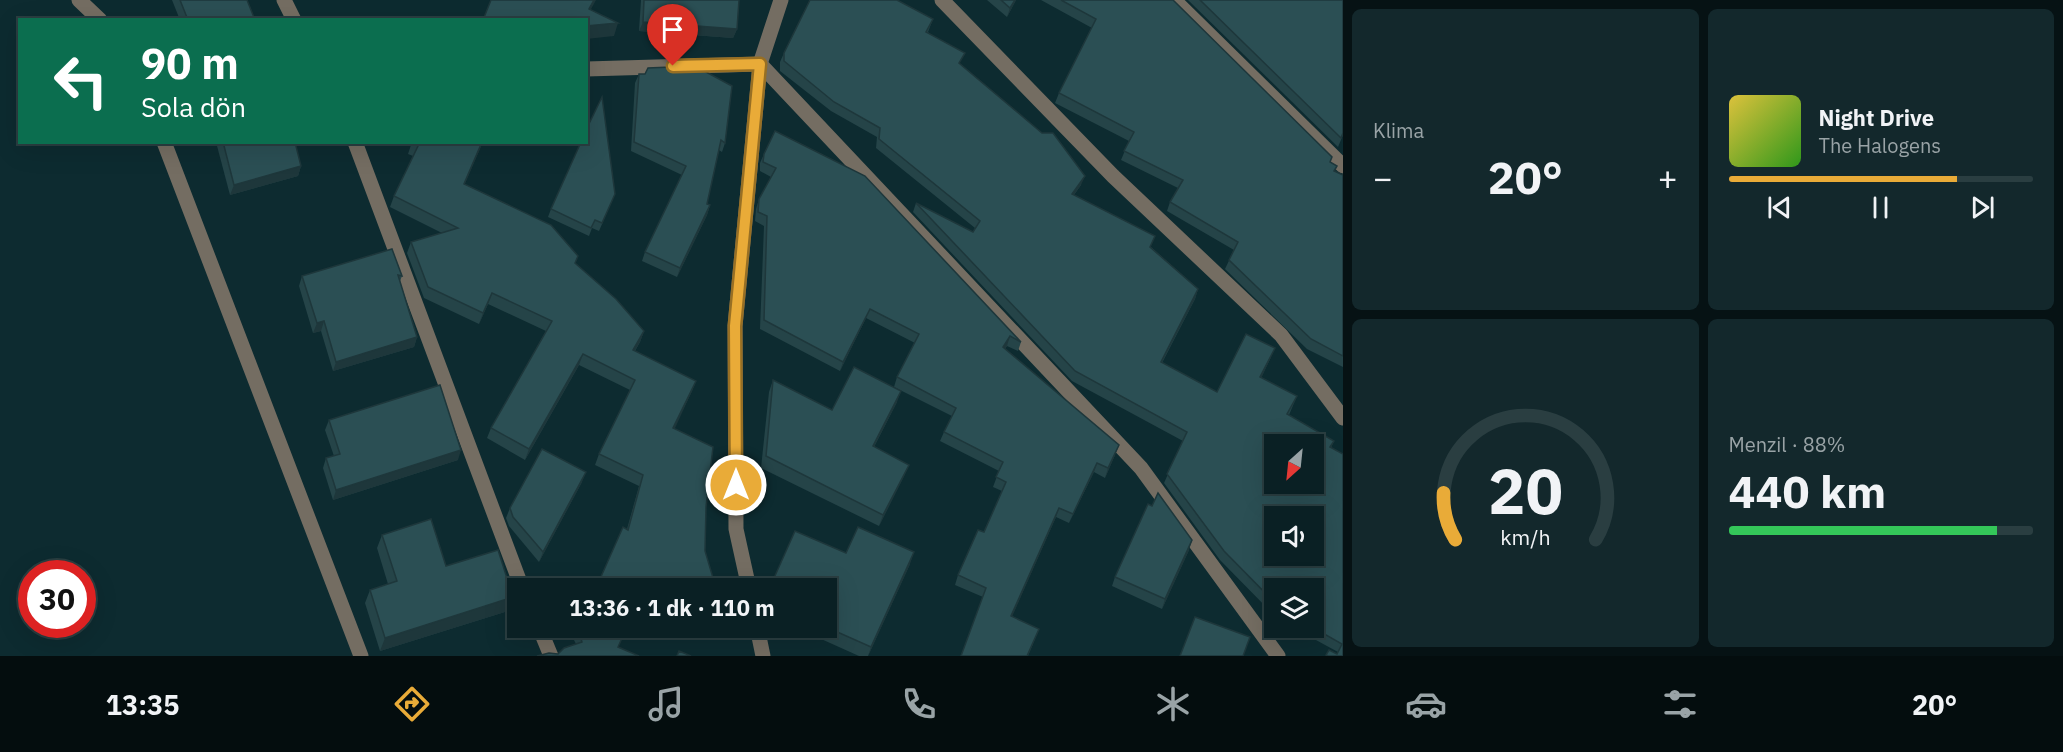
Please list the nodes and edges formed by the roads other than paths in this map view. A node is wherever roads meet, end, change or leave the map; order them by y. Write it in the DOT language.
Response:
graph roads {
  1 [pos="79,0"];
  2 [pos="284,0"];
  3 [pos="781,0"];
  4 [pos="942,0"];
  5 [pos="1174,0"];
  6 [pos="98,18"];
  7 [pos="293,18"];
  8 [pos="760,64"];
  9 [pos="588,69"];
  10 [pos="165,144"];
  11 [pos="356,144"];
  12 [pos="1343,166"];
  13 [pos="1343,418"];
  14 [pos="518,578"];
  15 [pos="746,578"];
  16 [pos="544,638"];
  17 [pos="759,638"];
  18 [pos="362,656"];
  19 [pos="551,656"];
  20 [pos="763,656"];
  21 [pos="1278,656"];
  1 -- 6 [label="street"];
  2 -- 7 [label="street"];
  3 -- 8 [label="street"];
  4 -- 13 [label="street"];
  5 -- 12 [label="street"];
  8 -- 9 [label="street"];
  8 -- 15 [label="street"];
  8 -- 21 [label="street"];
  10 -- 18 [label="street"];
  11 -- 14 [label="street"];
  16 -- 19 [label="street"];
  17 -- 20 [label="street"];
}
